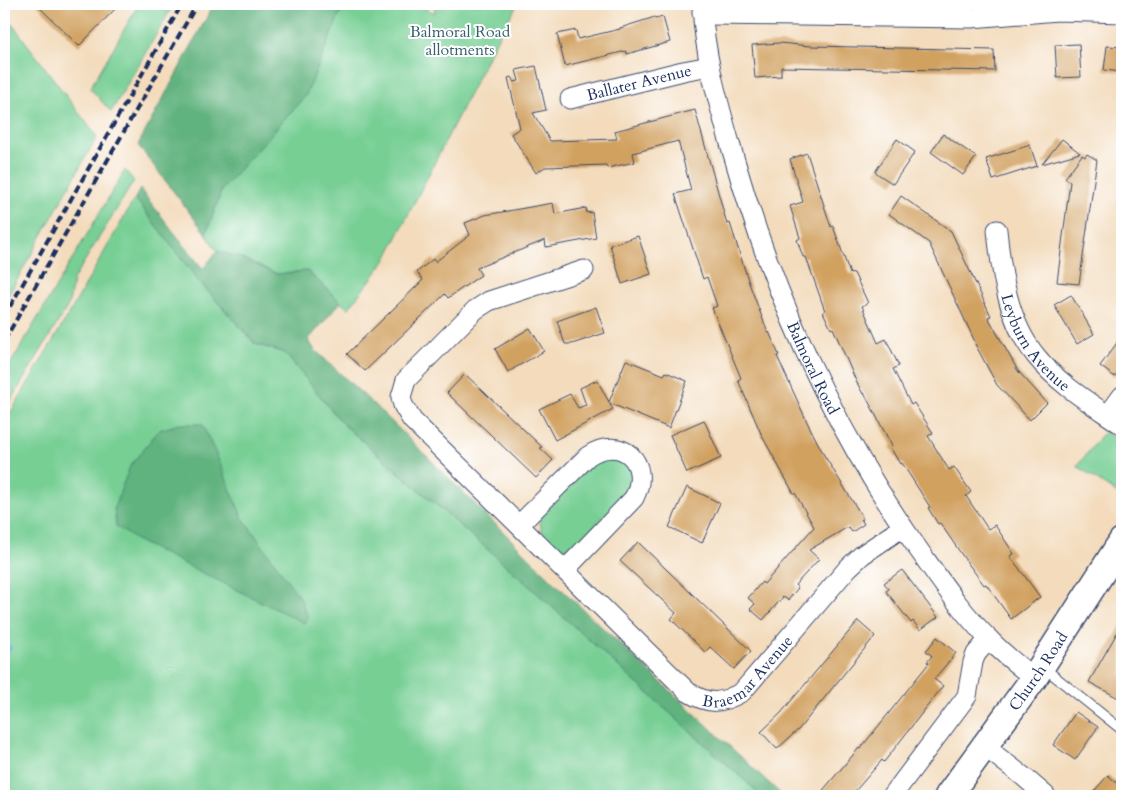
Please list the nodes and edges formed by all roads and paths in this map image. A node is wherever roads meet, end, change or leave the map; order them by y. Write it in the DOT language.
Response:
graph roads {
  1 [pos="702,8"];
  2 [pos="866,11"];
  3 [pos="1122,14"];
  4 [pos="710,66"];
  5 [pos="570,99"];
  6 [pos="997,230"];
  7 [pos="584,270"];
  8 [pos="1122,396"];
  9 [pos="1115,420"];
  10 [pos="519,525"];
  11 [pos="903,527"];
  12 [pos="1122,541"];
  13 [pos="565,570"];
  14 [pos="988,639"];
  15 [pos="1037,672"];
  16 [pos="1122,730"];
  17 [pos="985,747"];
  18 [pos="892,796"];
  19 [pos="948,796"];
  20 [pos="1046,796"];
  1 -- 2 [label="street"];
  1 -- 4 [label="street, Balmoral Road"];
  2 -- 3 [label="street"];
  4 -- 5 [label="street, Ballater Avenue"];
  4 -- 11 [label="street, Balmoral Road"];
  6 -- 9 [label="street, Leyburn Avenue"];
  7 -- 10 [label="street, Braemar Avenue"];
  8 -- 9 [label="street"];
  10 -- 13 [label="street, Braemar Avenue"];
  10 -- 13 [label="street"];
  11 -- 13 [label="street, Braemar Avenue"];
  11 -- 14 [label="street, Balmoral Road"];
  12 -- 15 [label="main road, Church Road"];
  14 -- 15 [label="street, Balmoral Road"];
  14 -- 18 [label="street"];
  15 -- 16 [label="lane"];
  15 -- 17 [label="main road, Church Road"];
  17 -- 19 [label="main road, Church Road"];
  17 -- 20 [label="street"];
}
